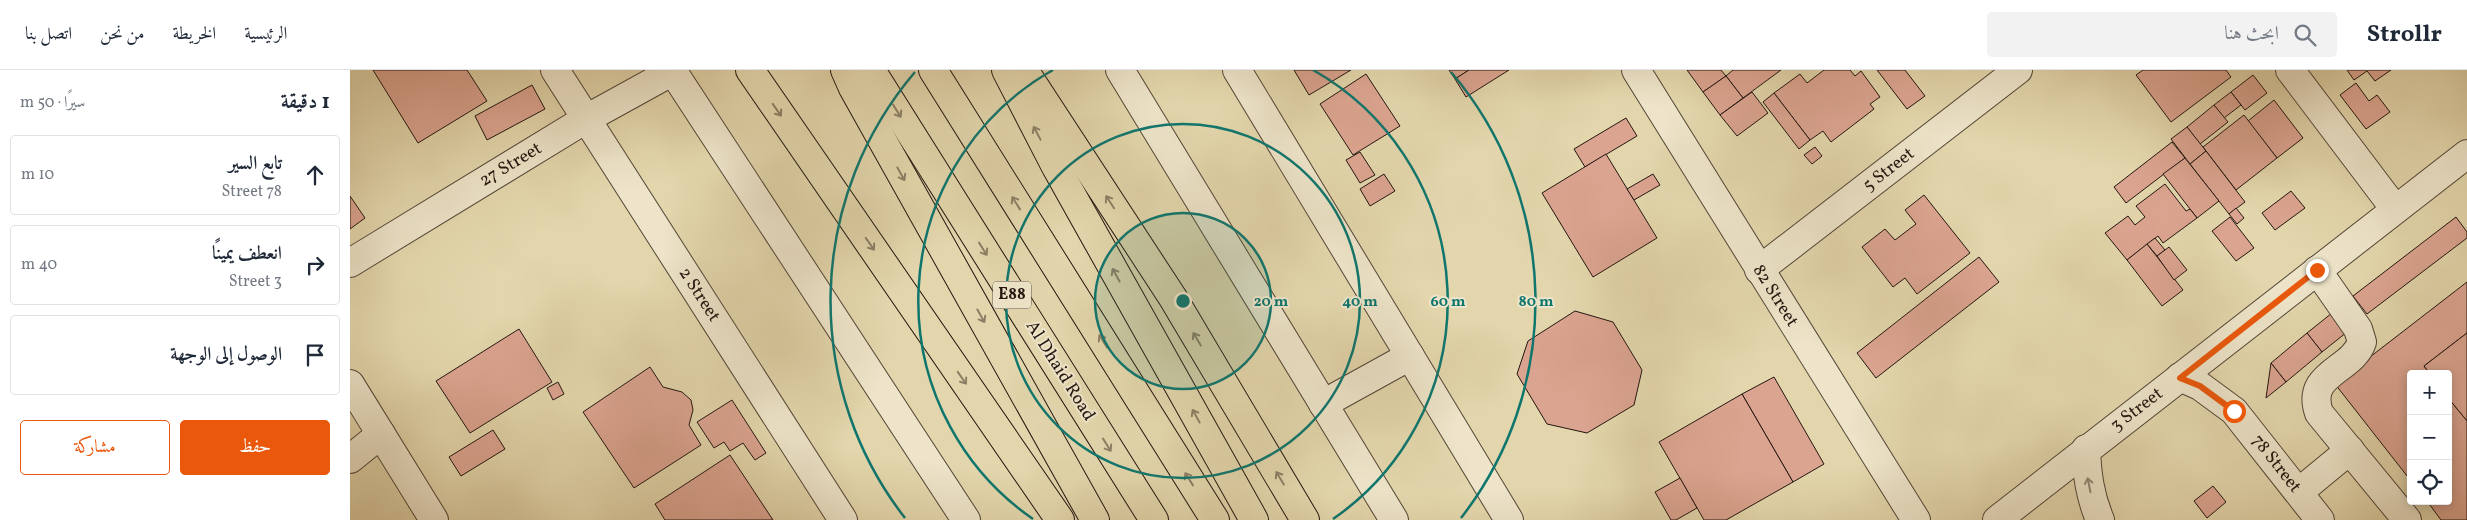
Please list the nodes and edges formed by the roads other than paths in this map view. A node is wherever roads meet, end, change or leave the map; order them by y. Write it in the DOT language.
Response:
graph roads {
  1 [pos="555,70"];
  2 [pos="750,70"];
  3 [pos="845,70"];
  4 [pos="871,70"];
  5 [pos="933,70"];
  6 [pos="1006,70"];
  7 [pos="1024,70"];
  8 [pos="1120,70"];
  9 [pos="1237,70"];
  10 [pos="1636,70"];
  11 [pos="2018,70"];
  12 [pos="2290,70"];
  13 [pos="673,71"];
  14 [pos="586,119"];
  15 [pos="2467,154"];
  16 [pos="2395,209"];
  17 [pos="350,263"];
  18 [pos="1759,270"];
  19 [pos="2317,270"];
  20 [pos="1410,356"];
  21 [pos="2180,378"];
  22 [pos="350,384"];
  23 [pos="1323,404"];
  24 [pos="381,434"];
  25 [pos="2086,449"];
  26 [pos="2350,450"];
  27 [pos="350,460"];
  28 [pos="2299,492"];
  29 [pos="957,517"];
  30 [pos="434,520"];
  31 [pos="843,520"];
  32 [pos="1060,520"];
  33 [pos="1095,520"];
  34 [pos="1154,520"];
  35 [pos="1214,520"];
  36 [pos="1254,520"];
  37 [pos="1305,520"];
  38 [pos="1394,520"];
  39 [pos="1509,520"];
  40 [pos="1916,520"];
  41 [pos="1997,520"];
  42 [pos="2100,520"];
  43 [pos="2320,520"];
  44 [pos="2407,520"];
  1 -- 14 [label="street, 2 Street"];
  2 -- 32 [label="main road, one-way"];
  3 -- 33 [label="main road, one-way"];
  4 -- 34 [label="main road, Al Dhaid Road / E88, one-way"];
  35 -- 5 [label="main road, one-way"];
  36 -- 6 [label="main road, one-way"];
  37 -- 7 [label="main road, one-way"];
  8 -- 23 [label="street"];
  9 -- 20 [label="street"];
  10 -- 18 [label="street, 82 Street"];
  11 -- 18 [label="street, 5 Street"];
  12 -- 16 [label="street"];
  13 -- 14 [label="street, 27 Street"];
  13 -- 29 [label="street"];
  14 -- 17 [label="street, 27 Street"];
  14 -- 31 [label="street, 2 Street"];
  15 -- 16 [label="street, 3 Street"];
  16 -- 19 [label="street, 3 Street"];
  18 -- 40 [label="street, 82 Street"];
  19 -- 21 [label="street, 3 Street"];
  19 -- 26 [label="street"];
  20 -- 23 [label="street"];
  20 -- 39 [label="street"];
  21 -- 25 [label="street, 3 Street"];
  21 -- 28 [label="street, 78 Street"];
  22 -- 24 [label="street"];
  23 -- 38 [label="street"];
  24 -- 27 [label="street"];
  24 -- 30 [label="street"];
  25 -- 41 [label="street, 3 Street"];
  42 -- 25 [label="street, one-way"];
  26 -- 28 [label="street"];
  26 -- 44 [label="street"];
  28 -- 43 [label="street, 78 Street"];
}
